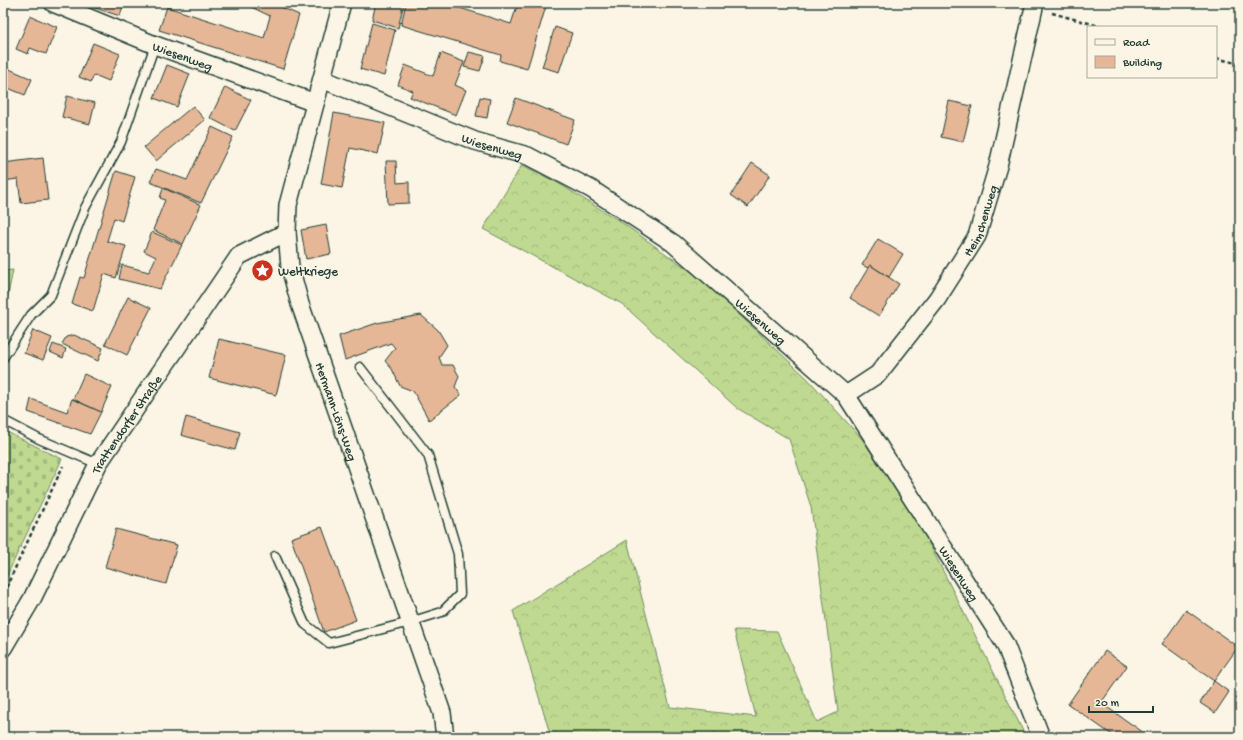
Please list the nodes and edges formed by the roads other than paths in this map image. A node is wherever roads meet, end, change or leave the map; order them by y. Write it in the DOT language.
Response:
graph roads {
  1 [pos="52,3"];
  2 [pos="342,3"];
  3 [pos="1034,6"];
  4 [pos="155,45"];
  5 [pos="322,79"];
  6 [pos="315,103"];
  7 [pos="286,232"];
  8 [pos="3,358"];
  9 [pos="360,367"];
  10 [pos="846,395"];
  11 [pos="3,420"];
  12 [pos="98,464"];
  13 [pos="275,556"];
  14 [pos="410,622"];
  15 [pos="3,648"];
  16 [pos="445,737"];
  17 [pos="1041,737"];
  1 -- 4 [label="street, Wiesenweg"];
  2 -- 5 [label="street"];
  3 -- 10 [label="street, Heimchenweg"];
  4 -- 6 [label="street, Wiesenweg"];
  4 -- 8 [label="lane"];
  5 -- 6 [label="street, Hermann-Löns-Weg"];
  5 -- 10 [label="street, Wiesenweg"];
  6 -- 7 [label="street, Hermann-Löns-Weg"];
  7 -- 12 [label="street, Trattendorfer Straße"];
  7 -- 14 [label="street, Hermann-Löns-Weg"];
  9 -- 14 [label="lane"];
  10 -- 17 [label="street, Wiesenweg"];
  11 -- 12 [label="lane"];
  12 -- 15 [label="street, Trattendorfer Straße"];
  13 -- 14 [label="lane"];
  14 -- 16 [label="street, Hermann-Löns-Weg"];
}
